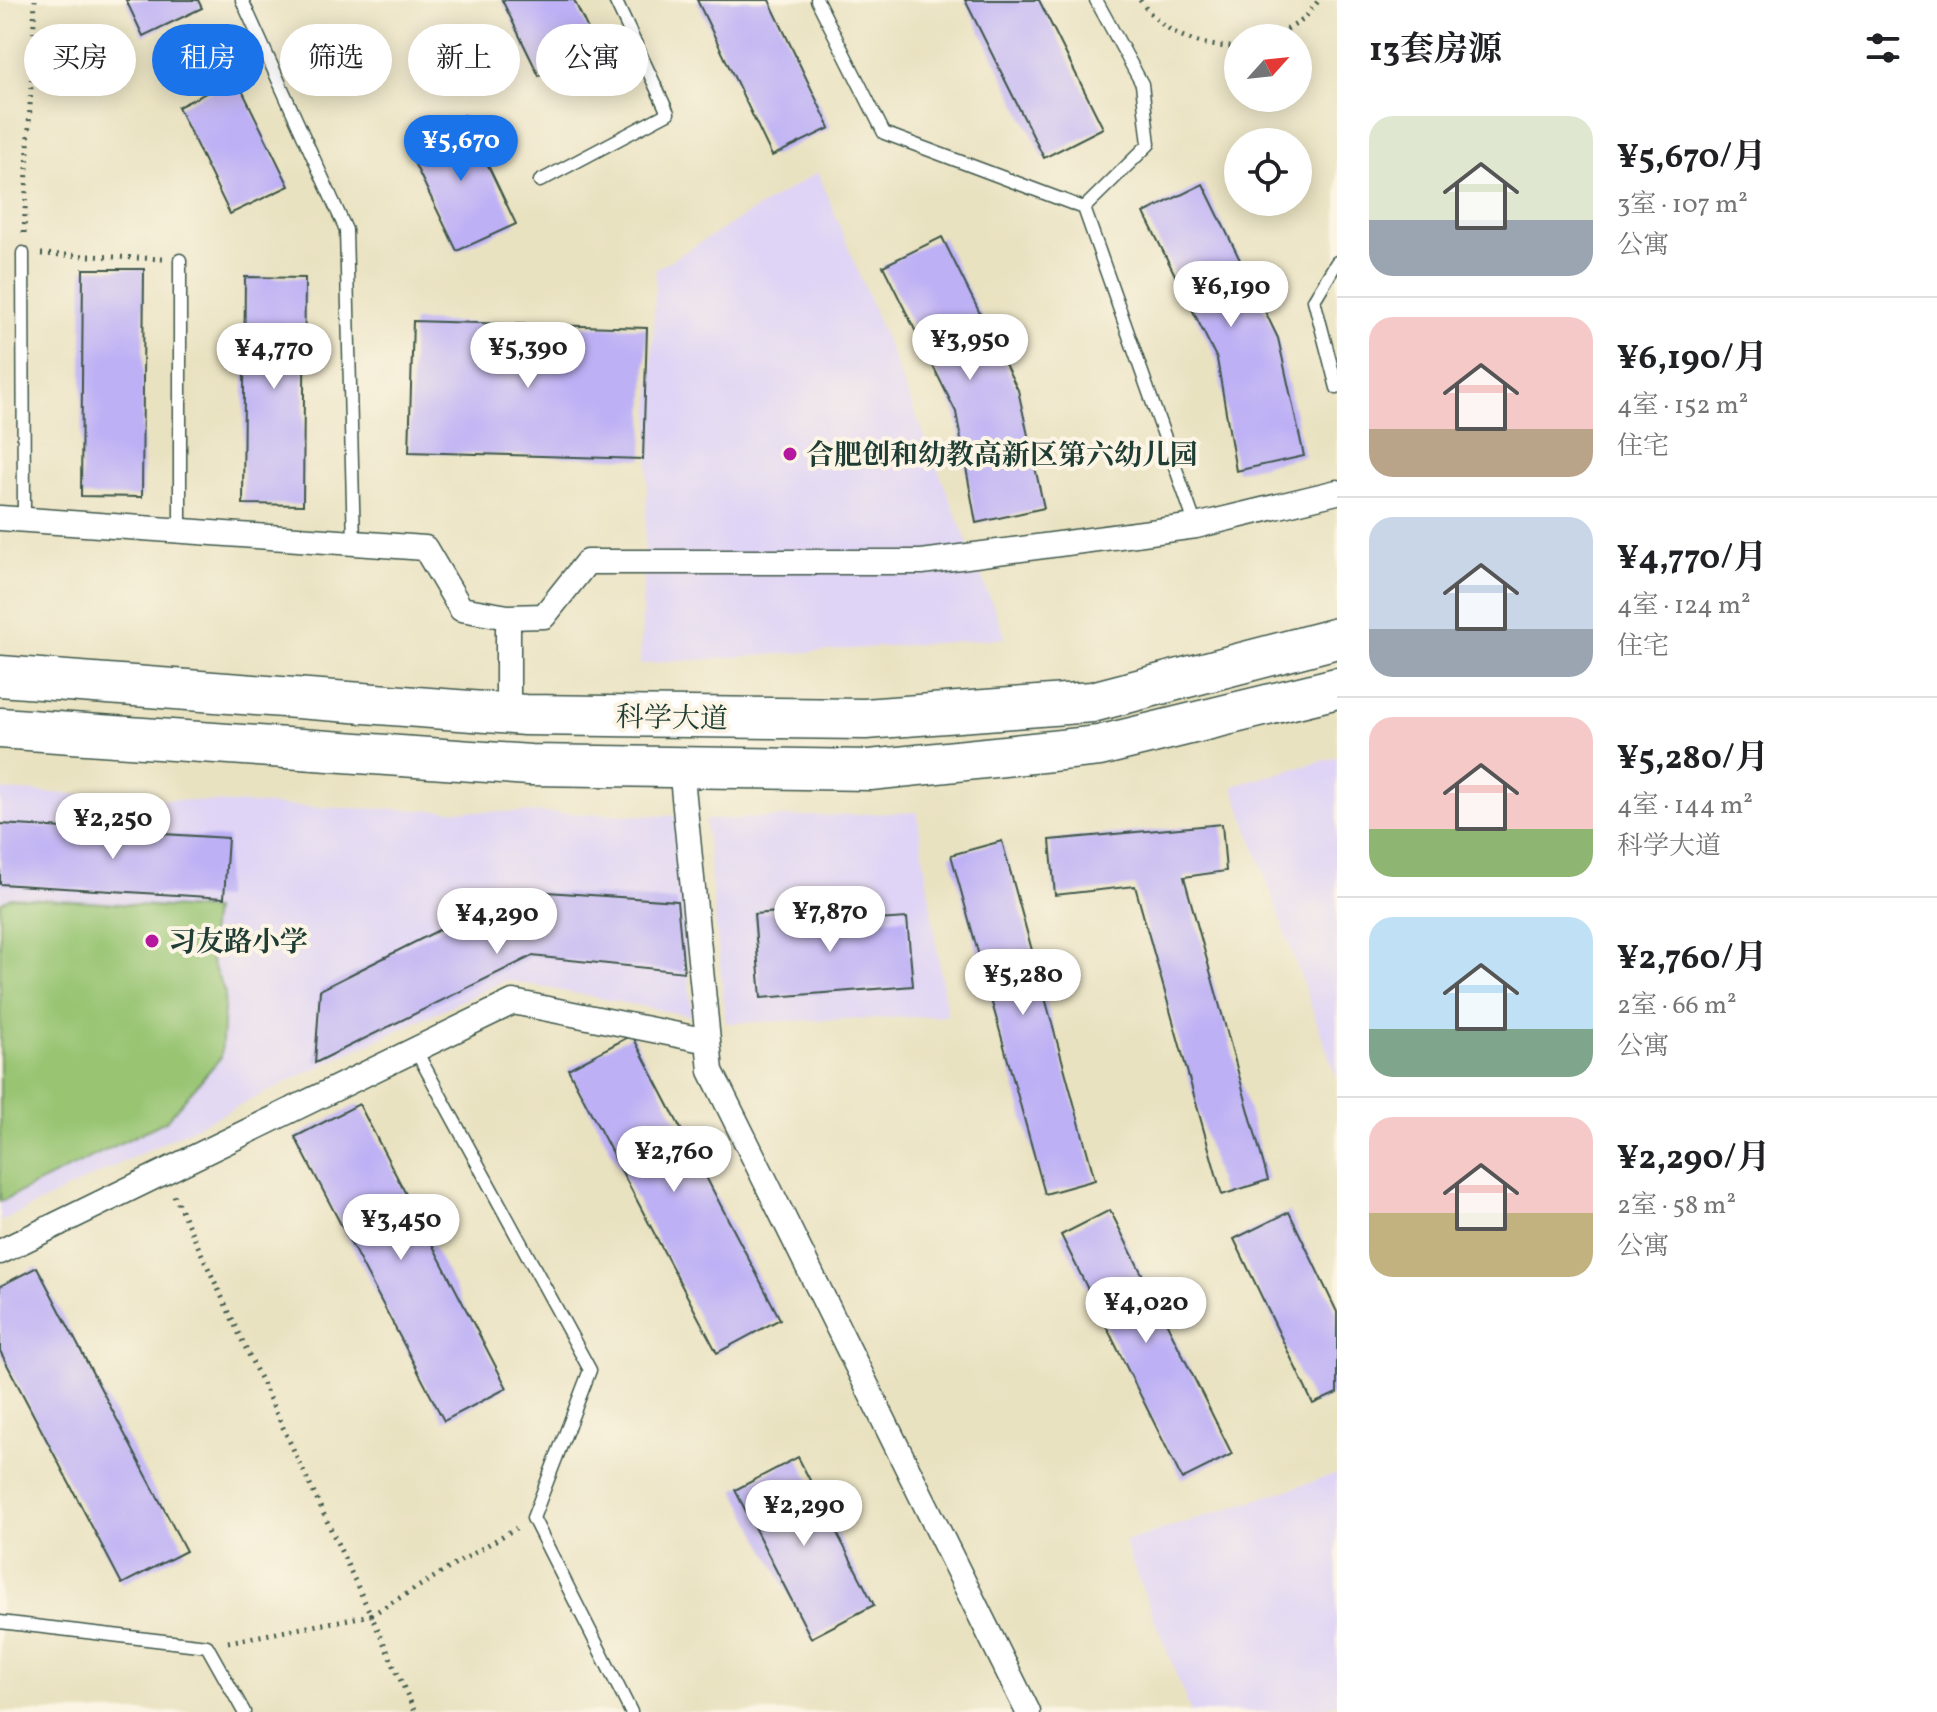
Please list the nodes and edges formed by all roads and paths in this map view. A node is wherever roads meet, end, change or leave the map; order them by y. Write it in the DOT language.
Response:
graph roads {
  1 [pos="35,0"];
  2 [pos="242,0"];
  3 [pos="615,0"];
  4 [pos="817,0"];
  5 [pos="1096,0"];
  6 [pos="1140,0"];
  7 [pos="1319,0"];
  8 [pos="1296,24"];
  9 [pos="1224,48"];
  10 [pos="540,181"];
  11 [pos="1084,208"];
  12 [pos="23,253"];
  13 [pos="180,260"];
  14 [pos="1337,262"];
  15 [pos="1337,388"];
  16 [pos="1337,492"];
  17 [pos="12,519"];
  18 [pos="1196,526"];
  19 [pos="180,531"];
  20 [pos="354,543"];
  21 [pos="508,617"];
  22 [pos="1337,638"];
  23 [pos="0,676"];
  24 [pos="1337,688"];
  25 [pos="508,714"];
  26 [pos="0,728"];
  27 [pos="681,767"];
  28 [pos="708,1041"];
  29 [pos="415,1049"];
  30 [pos="163,1172"];
  31 [pos="0,1252"];
  32 [pos="533,1518"];
  33 [pos="371,1615"];
  34 [pos="0,1622"];
  35 [pos="207,1646"];
  36 [pos="244,1712"];
  37 [pos="415,1712"];
  38 [pos="631,1712"];
  39 [pos="1028,1712"];
  1 -- 12 [label="path"];
  2 -- 20 [label="lane"];
  3 -- 10 [label="lane"];
  4 -- 11 [label="lane"];
  5 -- 11 [label="lane"];
  6 -- 9 [label="path"];
  7 -- 8 [label="path"];
  11 -- 18 [label="lane"];
  12 -- 13 [label="path"];
  12 -- 17 [label="lane"];
  13 -- 19 [label="lane"];
  14 -- 15 [label="lane"];
  16 -- 18 [label="street"];
  17 -- 19 [label="street"];
  18 -- 21 [label="street"];
  19 -- 20 [label="street"];
  20 -- 21 [label="street"];
  21 -- 25 [label="street"];
  22 -- 25 [label="main road, 科学大道"];
  23 -- 25 [label="main road, 科学大道"];
  24 -- 27 [label="main road, 科学大道"];
  26 -- 27 [label="main road, 科学大道"];
  27 -- 28 [label="street"];
  28 -- 29 [label="street"];
  28 -- 39 [label="street"];
  29 -- 30 [label="street"];
  29 -- 32 [label="lane"];
  30 -- 31 [label="street"];
  30 -- 33 [label="path"];
  32 -- 33 [label="path"];
  32 -- 38 [label="lane"];
  33 -- 35 [label="path"];
  33 -- 37 [label="path"];
  34 -- 35 [label="lane"];
  35 -- 36 [label="lane"];
}
